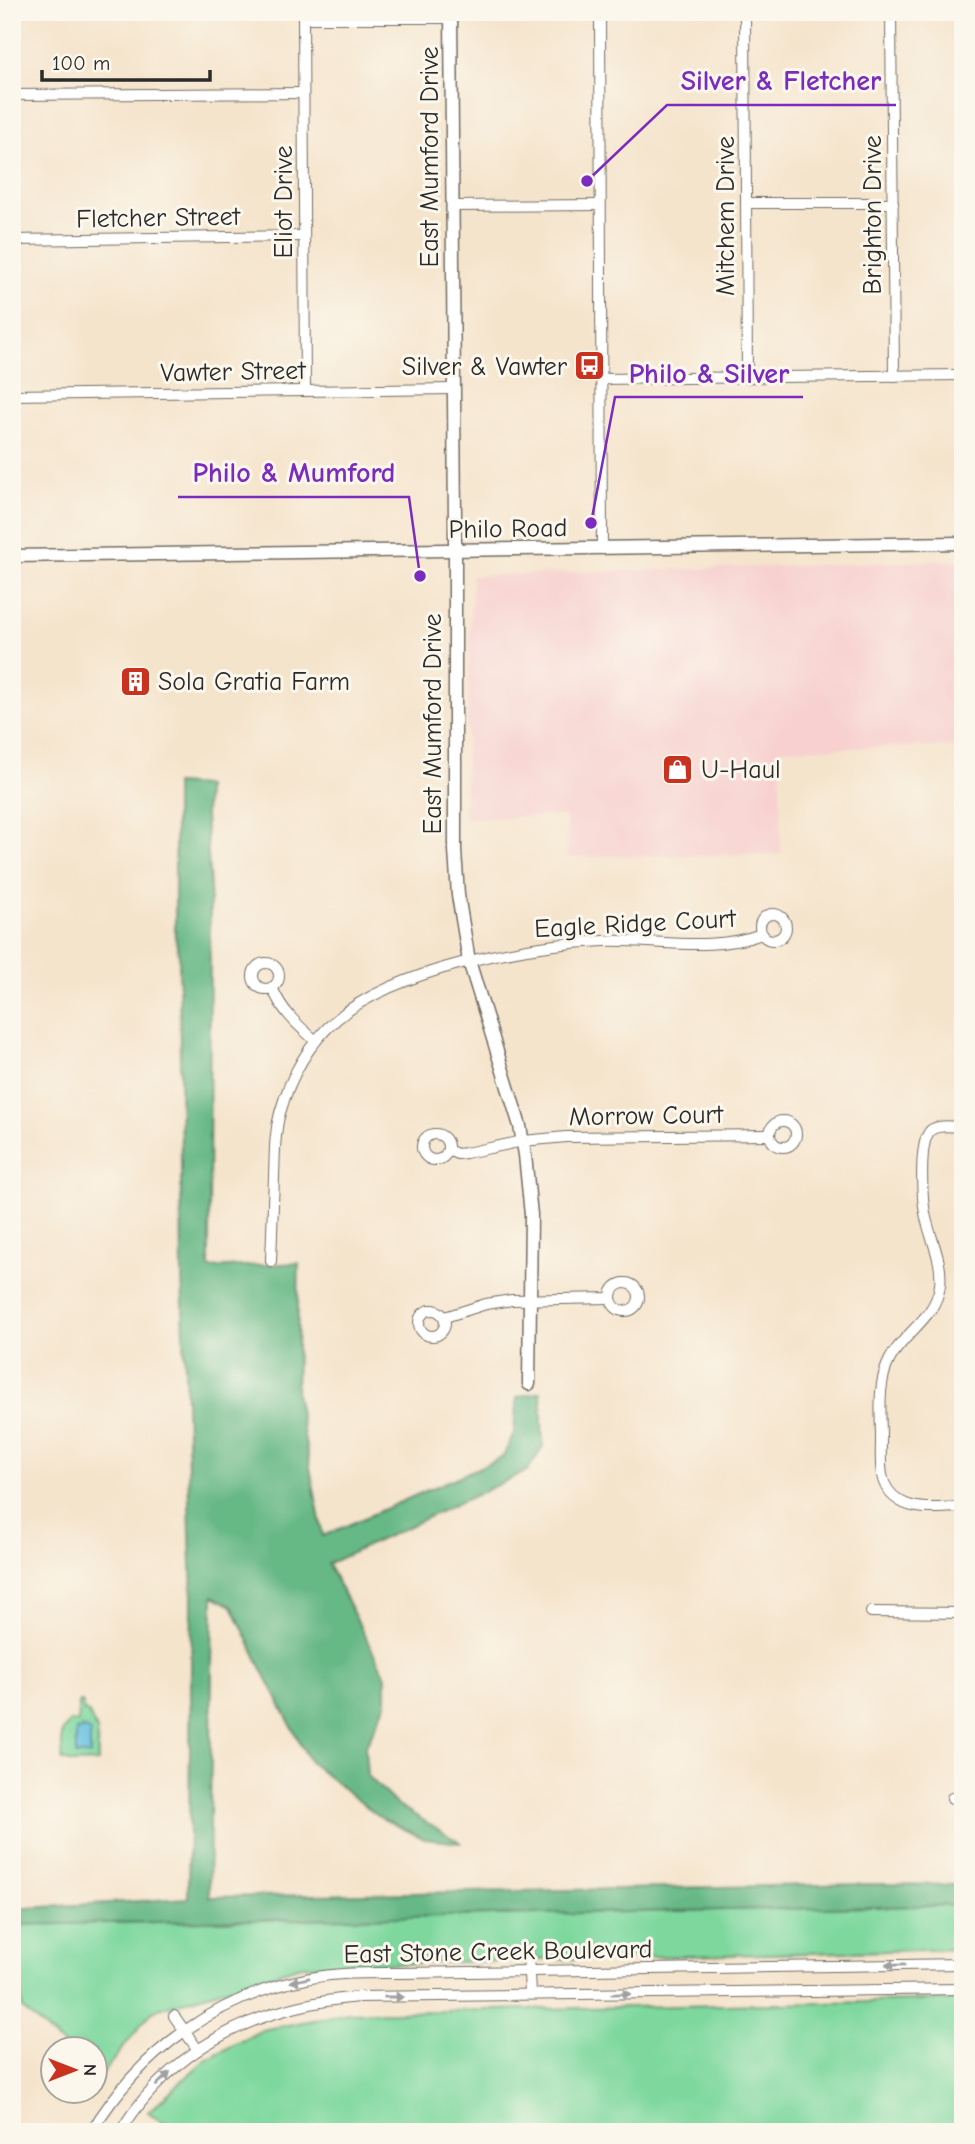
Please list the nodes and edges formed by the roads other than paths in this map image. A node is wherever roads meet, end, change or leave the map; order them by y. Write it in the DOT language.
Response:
graph roads {
  1 [pos="600,12"];
  2 [pos="745,12"];
  3 [pos="891,12"];
  4 [pos="303,15"];
  5 [pos="451,15"];
  6 [pos="303,93"];
  7 [pos="12,94"];
  8 [pos="746,203"];
  9 [pos="893,203"];
  10 [pos="600,205"];
  11 [pos="452,206"];
  12 [pos="304,236"];
  13 [pos="12,240"];
  14 [pos="963,375"];
  15 [pos="894,376"];
  16 [pos="747,378"];
  17 [pos="601,379"];
  18 [pos="454,389"];
  19 [pos="305,391"];
  20 [pos="12,395"];
  21 [pos="963,544"];
  22 [pos="602,549"];
  23 [pos="454,552"];
  24 [pos="12,556"];
  25 [pos="762,934"];
  26 [pos="469,961"];
  27 [pos="272,987"];
  28 [pos="316,1041"];
  29 [pos="963,1127"];
  30 [pos="770,1135"];
  31 [pos="523,1141"];
  32 [pos="448,1150"];
  33 [pos="271,1261"];
  34 [pos="611,1297"];
  35 [pos="530,1299"];
  36 [pos="445,1317"];
  37 [pos="529,1384"];
  38 [pos="963,1507"];
  39 [pos="871,1612"];
  40 [pos="963,1613"];
  41 [pos="528,1953"];
  42 [pos="963,1964"];
  43 [pos="529,1971"];
  44 [pos="963,1989"];
  45 [pos="530,1994"];
  46 [pos="174,2016"];
  47 [pos="184,2030"];
  48 [pos="198,2050"];
  49 [pos="12,2126"];
  50 [pos="21,2132"];
  51 [pos="91,2132"];
  52 [pos="120,2132"];
  1 -- 10 [label="street"];
  2 -- 8 [label="street, Mitchem Drive"];
  3 -- 9 [label="street, Brighton Drive"];
  4 -- 5 [label="street"];
  4 -- 6 [label="street, Eliot Drive"];
  5 -- 11 [label="street, East Mumford Drive"];
  6 -- 7 [label="street"];
  6 -- 12 [label="street, Eliot Drive"];
  8 -- 9 [label="street"];
  8 -- 16 [label="street, Mitchem Drive"];
  9 -- 15 [label="street, Brighton Drive"];
  10 -- 11 [label="street"];
  10 -- 17 [label="street"];
  11 -- 18 [label="street, East Mumford Drive"];
  12 -- 13 [label="street, Fletcher Street"];
  12 -- 19 [label="street, Eliot Drive"];
  14 -- 15 [label="street"];
  15 -- 16 [label="street"];
  16 -- 17 [label="street"];
  17 -- 22 [label="street"];
  18 -- 19 [label="street, Vawter Street"];
  18 -- 23 [label="street, East Mumford Drive"];
  19 -- 20 [label="street, Vawter Street"];
  21 -- 22 [label="street, Philo Road"];
  22 -- 23 [label="street, Philo Road"];
  23 -- 24 [label="street, Philo Road"];
  23 -- 26 [label="street, East Mumford Drive"];
  25 -- 26 [label="street, Eagle Ridge Court"];
  26 -- 28 [label="street, Eagle Ridge Court"];
  26 -- 31 [label="street, East Mumford Drive"];
  27 -- 28 [label="street"];
  28 -- 33 [label="street, Eagle Ridge Court"];
  29 -- 38 [label="street"];
  30 -- 31 [label="street, Morrow Court"];
  31 -- 32 [label="street, Morrow Court"];
  31 -- 35 [label="street, East Mumford Drive"];
  34 -- 35 [label="street"];
  35 -- 36 [label="street"];
  35 -- 37 [label="street, East Mumford Drive"];
  39 -- 40 [label="street"];
  41 -- 43 [label="street"];
  42 -- 43 [label="street, East Stone Creek Boulevard, one-way"];
  43 -- 45 [label="street"];
  43 -- 47 [label="street, East Stone Creek Boulevard, one-way"];
  45 -- 44 [label="street, East Stone Creek Boulevard, one-way"];
  48 -- 45 [label="street, East Stone Creek Boulevard, one-way"];
  46 -- 47 [label="street"];
  47 -- 48 [label="street"];
  47 -- 51 [label="street, East Stone Creek Boulevard"];
  52 -- 48 [label="street, East Stone Creek Boulevard, one-way"];
  49 -- 50 [label="street"];
}
